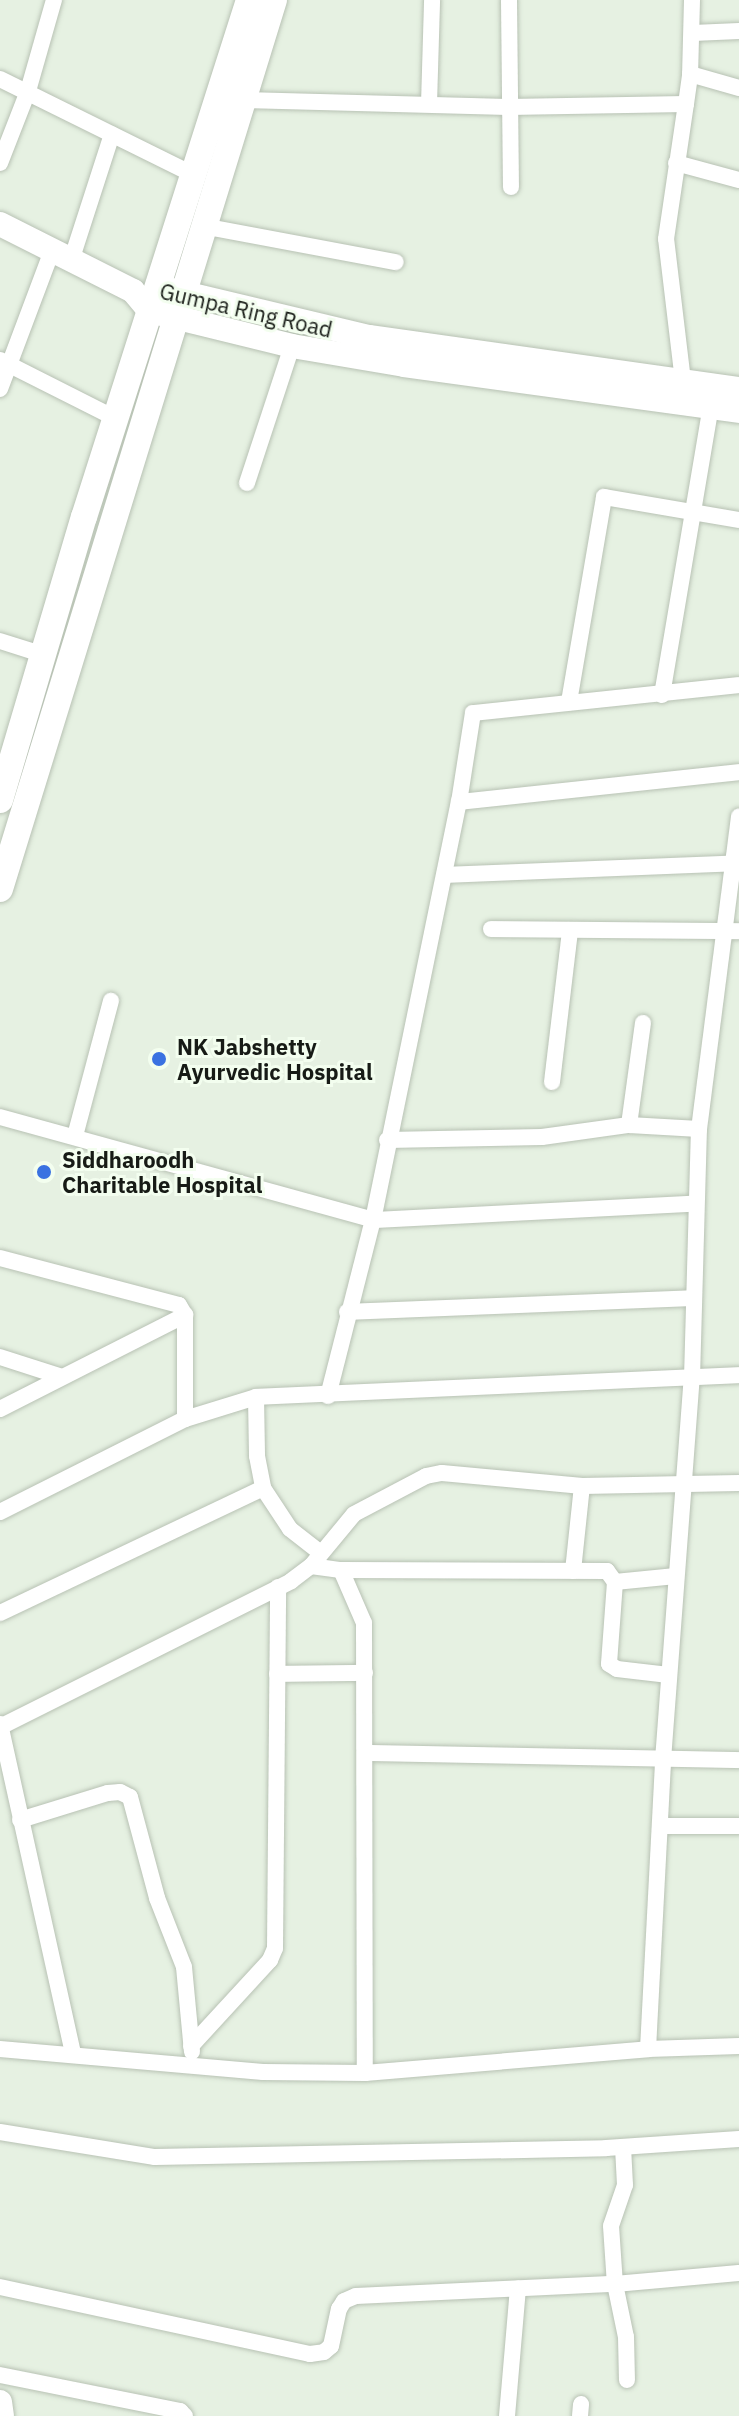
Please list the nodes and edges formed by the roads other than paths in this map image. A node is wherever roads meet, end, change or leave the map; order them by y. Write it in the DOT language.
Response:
graph roads {
  1 [pos="54,0"];
  2 [pos="249,0"];
  3 [pos="274,0"];
  4 [pos="432,0"];
  5 [pos="509,0"];
  6 [pos="692,0"];
  7 [pos="739,31"];
  8 [pos="693,33"];
  9 [pos="690,74"];
  10 [pos="0,79"];
  11 [pos="739,88"];
  12 [pos="28,91"];
  13 [pos="244,100"];
  14 [pos="429,104"];
  15 [pos="686,104"];
  16 [pos="508,107"];
  17 [pos="112,134"];
  18 [pos="0,163"];
  19 [pos="676,163"];
  20 [pos="194,175"];
  21 [pos="739,180"];
  22 [pos="511,187"];
  23 [pos="0,224"];
  24 [pos="203,226"];
  25 [pos="62,255"];
  26 [pos="396,262"];
  27 [pos="160,300"];
  28 [pos="292,346"];
  29 [pos="4,363"];
  30 [pos="683,381"];
  31 [pos="0,389"];
  32 [pos="739,389"];
  33 [pos="711,406"];
  34 [pos="739,411"];
  35 [pos="115,418"];
  36 [pos="247,483"];
  37 [pos="694,509"];
  38 [pos="739,520"];
  39 [pos="0,641"];
  40 [pos="44,655"];
  41 [pos="739,685"];
  42 [pos="662,695"];
  43 [pos="569,702"];
  44 [pos="739,772"];
  45 [pos="0,800"];
  46 [pos="459,802"];
  47 [pos="739,817"];
  48 [pos="735,863"];
  49 [pos="445,875"];
  50 [pos="0,889"];
  51 [pos="491,929"];
  52 [pos="570,930"];
  53 [pos="732,931"];
  54 [pos="111,1001"];
  55 [pos="643,1023"];
  56 [pos="552,1082"];
  57 [pos="0,1117"];
  58 [pos="629,1125"];
  59 [pos="699,1129"];
  60 [pos="75,1136"];
  61 [pos="387,1140"];
  62 [pos="694,1204"];
  63 [pos="373,1220"];
  64 [pos="0,1258"];
  65 [pos="691,1298"];
  66 [pos="347,1312"];
  67 [pos="185,1315"];
  68 [pos="0,1357"];
  69 [pos="739,1375"];
  70 [pos="62,1377"];
  71 [pos="692,1378"];
  72 [pos="328,1396"];
  73 [pos="256,1397"];
  74 [pos="0,1409"];
  75 [pos="185,1419"];
  76 [pos="739,1483"];
  77 [pos="683,1485"];
  78 [pos="582,1486"];
  79 [pos="263,1488"];
  80 [pos="0,1512"];
  81 [pos="316,1559"];
  82 [pos="341,1570"];
  83 [pos="573,1571"];
  84 [pos="676,1576"];
  85 [pos="615,1582"];
  86 [pos="278,1587"];
  87 [pos="0,1613"];
  88 [pos="365,1673"];
  89 [pos="277,1674"];
  90 [pos="669,1675"];
  91 [pos="0,1726"];
  92 [pos="366,1753"];
  93 [pos="663,1760"];
  94 [pos="739,1760"];
  95 [pos="20,1820"];
  96 [pos="660,1826"];
  97 [pos="739,1826"];
  98 [pos="191,2046"];
  99 [pos="739,2046"];
  100 [pos="0,2049"];
  101 [pos="648,2049"];
  102 [pos="73,2053"];
  103 [pos="193,2065"];
  104 [pos="365,2073"];
  105 [pos="0,2132"];
  106 [pos="739,2139"];
  107 [pos="623,2147"];
  108 [pos="739,2273"];
  109 [pos="615,2284"];
  110 [pos="0,2287"];
  111 [pos="518,2288"];
  112 [pos="0,2375"];
  113 [pos="627,2380"];
  114 [pos="101,2398"];
  115 [pos="0,2402"];
  116 [pos="2,2416"];
  117 [pos="104,2416"];
  118 [pos="185,2416"];
  119 [pos="507,2416"];
  1 -- 12 [label="street"];
  2 -- 20 [label="main road"];
  3 -- 13 [label="main road"];
  4 -- 14 [label="street"];
  5 -- 16 [label="street"];
  6 -- 8 [label="street"];
  7 -- 8 [label="street"];
  8 -- 9 [label="street"];
  9 -- 11 [label="street"];
  9 -- 15 [label="street"];
  10 -- 12 [label="street"];
  12 -- 17 [label="street"];
  12 -- 18 [label="street"];
  13 -- 14 [label="street"];
  13 -- 24 [label="main road"];
  14 -- 16 [label="street"];
  15 -- 16 [label="street"];
  15 -- 19 [label="street"];
  16 -- 22 [label="street"];
  17 -- 20 [label="street"];
  17 -- 25 [label="street"];
  19 -- 21 [label="street"];
  19 -- 30 [label="street"];
  20 -- 27 [label="main road"];
  23 -- 25 [label="street"];
  24 -- 26 [label="street"];
  24 -- 27 [label="main road"];
  25 -- 27 [label="street"];
  25 -- 29 [label="street"];
  27 -- 28 [label="street, Gumpa Ring Road"];
  27 -- 30 [label="street, Gumpa Ring Road"];
  27 -- 35 [label="main road"];
  27 -- 50 [label="main road"];
  28 -- 33 [label="street, Gumpa Ring Road"];
  28 -- 36 [label="street"];
  29 -- 31 [label="street"];
  29 -- 35 [label="street"];
  30 -- 32 [label="street, Gumpa Ring Road"];
  33 -- 34 [label="street, Gumpa Ring Road"];
  33 -- 37 [label="street"];
  35 -- 40 [label="main road"];
  37 -- 38 [label="street"];
  37 -- 42 [label="street"];
  37 -- 43 [label="street"];
  39 -- 40 [label="street"];
  40 -- 45 [label="main road"];
  41 -- 42 [label="street"];
  42 -- 43 [label="street"];
  43 -- 46 [label="street"];
  44 -- 46 [label="street"];
  46 -- 49 [label="street"];
  47 -- 48 [label="street"];
  48 -- 49 [label="street"];
  48 -- 53 [label="street"];
  49 -- 61 [label="street"];
  51 -- 52 [label="street"];
  52 -- 53 [label="street"];
  52 -- 56 [label="street"];
  53 -- 59 [label="street"];
  54 -- 60 [label="street"];
  55 -- 58 [label="street"];
  57 -- 60 [label="street"];
  58 -- 59 [label="street"];
  58 -- 61 [label="street"];
  59 -- 62 [label="street"];
  60 -- 63 [label="street"];
  61 -- 63 [label="street"];
  62 -- 63 [label="street"];
  62 -- 65 [label="street"];
  63 -- 66 [label="street"];
  64 -- 67 [label="street"];
  65 -- 66 [label="street"];
  65 -- 71 [label="street"];
  66 -- 72 [label="street"];
  67 -- 70 [label="street"];
  67 -- 75 [label="street"];
  68 -- 70 [label="street"];
  69 -- 71 [label="street"];
  70 -- 74 [label="street"];
  71 -- 72 [label="street"];
  71 -- 77 [label="street"];
  72 -- 73 [label="street"];
  73 -- 75 [label="street"];
  73 -- 79 [label="street"];
  75 -- 80 [label="street"];
  76 -- 77 [label="street"];
  77 -- 78 [label="street"];
  77 -- 84 [label="street"];
  78 -- 81 [label="street"];
  78 -- 83 [label="street"];
  79 -- 81 [label="street"];
  79 -- 87 [label="street"];
  81 -- 82 [label="street"];
  81 -- 86 [label="street"];
  82 -- 83 [label="street"];
  82 -- 88 [label="street"];
  83 -- 85 [label="street"];
  84 -- 85 [label="street"];
  84 -- 90 [label="street"];
  85 -- 90 [label="street"];
  86 -- 89 [label="street"];
  86 -- 91 [label="street"];
  88 -- 89 [label="street"];
  88 -- 92 [label="street"];
  89 -- 98 [label="street"];
  90 -- 93 [label="street"];
  91 -- 95 [label="street"];
  92 -- 93 [label="street"];
  92 -- 104 [label="street"];
  93 -- 94 [label="street"];
  93 -- 96 [label="street"];
  95 -- 98 [label="street"];
  95 -- 102 [label="street"];
  96 -- 97 [label="street"];
  96 -- 101 [label="street"];
  98 -- 103 [label="street"];
  99 -- 101 [label="street"];
  100 -- 102 [label="street"];
  101 -- 104 [label="street"];
  102 -- 103 [label="street"];
  103 -- 104 [label="street"];
  105 -- 107 [label="street"];
  106 -- 107 [label="street"];
  107 -- 109 [label="street"];
  108 -- 109 [label="street"];
  109 -- 111 [label="street"];
  109 -- 113 [label="street"];
  110 -- 111 [label="street"];
  111 -- 119 [label="street"];
  112 -- 114 [label="street"];
  114 -- 117 [label="street"];
  114 -- 118 [label="street"];
  115 -- 116 [label="street"];
}
